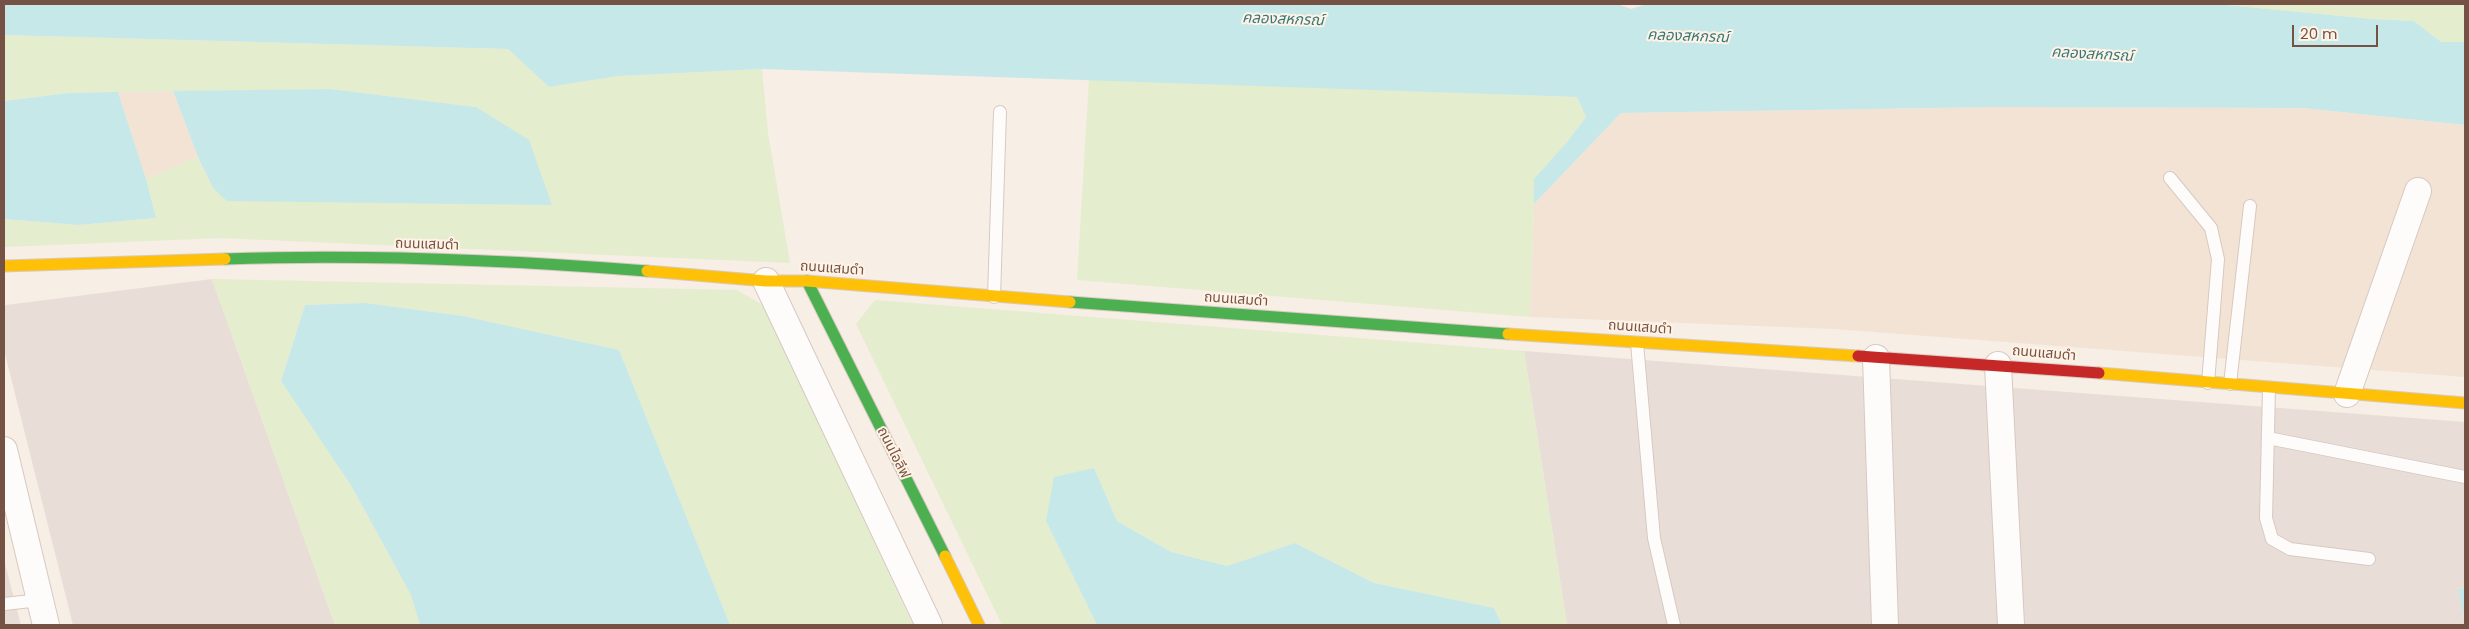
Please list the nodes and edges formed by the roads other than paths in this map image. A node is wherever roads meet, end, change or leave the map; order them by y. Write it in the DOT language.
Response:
graph roads {
  1 [pos="1000,112"];
  2 [pos="2170,178"];
  3 [pos="2418,191"];
  4 [pos="2250,206"];
  5 [pos="4,266"];
  6 [pos="766,281"];
  7 [pos="807,281"];
  8 [pos="994,298"];
  9 [pos="1637,343"];
  10 [pos="1876,358"];
  11 [pos="1998,365"];
  12 [pos="2208,383"];
  13 [pos="2230,384"];
  14 [pos="2269,388"];
  15 [pos="2347,394"];
  16 [pos="2465,403"];
  17 [pos="2268,438"];
  18 [pos="4,450"];
  19 [pos="2465,477"];
  20 [pos="2369,558"];
  21 [pos="40,600"];
  22 [pos="4,604"];
  23 [pos="46,625"];
  24 [pos="929,625"];
  25 [pos="980,625"];
  26 [pos="1674,625"];
  27 [pos="1885,625"];
  28 [pos="2012,625"];
  1 -- 8 [label="lane"];
  2 -- 12 [label="lane"];
  3 -- 15 [label="street"];
  4 -- 13 [label="lane"];
  5 -- 6 [label="street, ถนนแสมดำ"];
  6 -- 7 [label="street, ถนนแสมดำ"];
  6 -- 24 [label="street"];
  7 -- 8 [label="street, ถนนแสมดำ"];
  7 -- 25 [label="street, ถนนไอลีฟ"];
  8 -- 9 [label="street, ถนนแสมดำ"];
  9 -- 10 [label="street, ถนนแสมดำ"];
  9 -- 26 [label="lane"];
  10 -- 11 [label="street, ถนนแสมดำ"];
  10 -- 27 [label="street"];
  11 -- 12 [label="street, ถนนแสมดำ"];
  11 -- 28 [label="street"];
  12 -- 13 [label="street, ถนนแสมดำ"];
  13 -- 14 [label="street, ถนนแสมดำ"];
  14 -- 15 [label="street, ถนนแสมดำ"];
  14 -- 17 [label="lane"];
  15 -- 16 [label="street, ถนนแสมดำ"];
  17 -- 19 [label="lane"];
  17 -- 20 [label="lane"];
  18 -- 21 [label="street"];
  21 -- 22 [label="lane"];
  21 -- 23 [label="street"];
}
